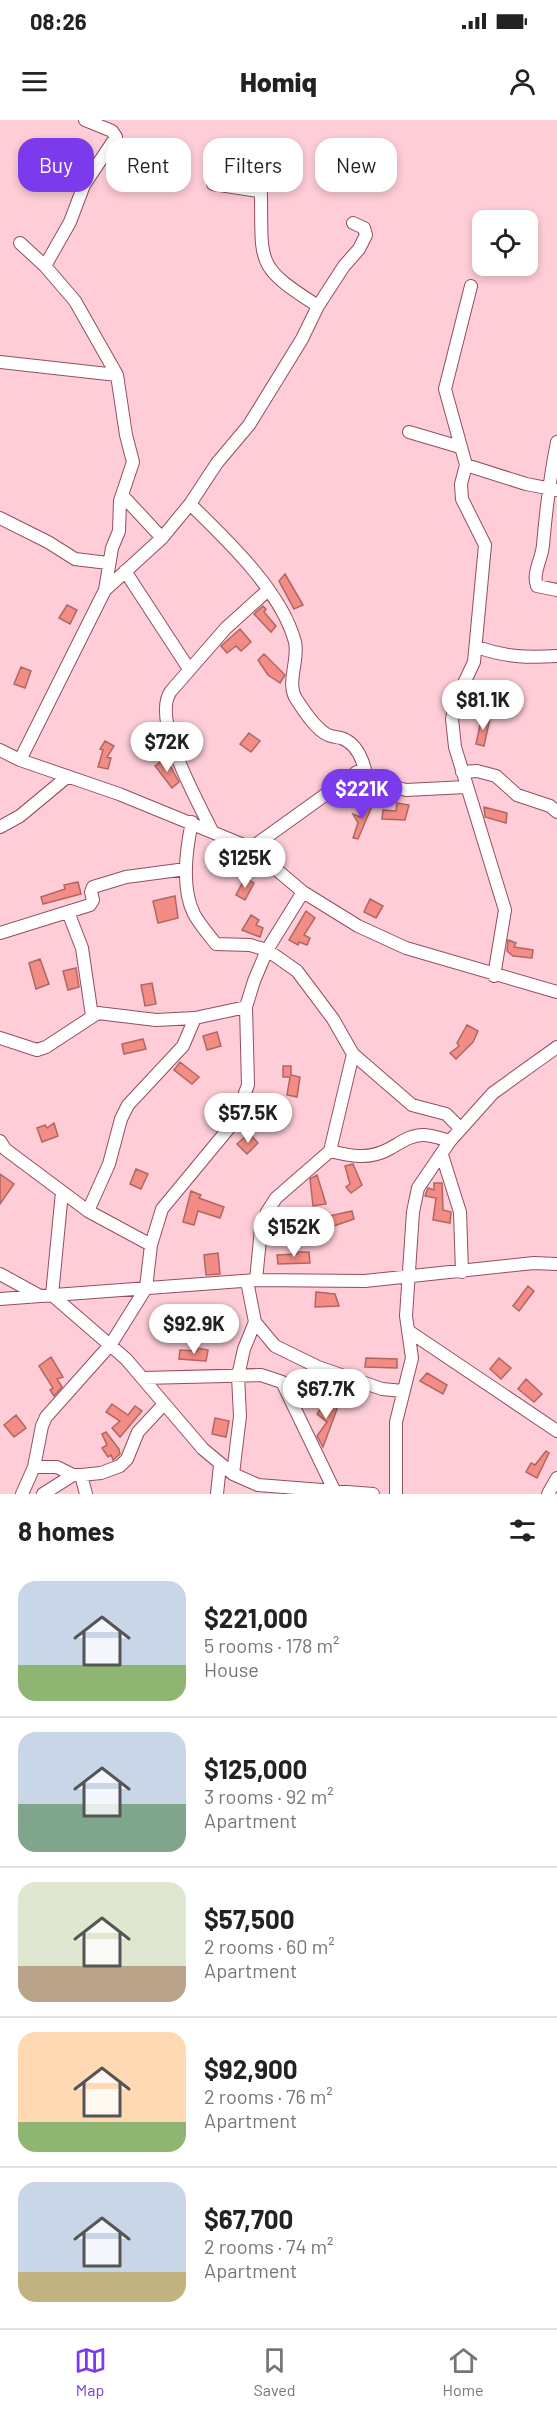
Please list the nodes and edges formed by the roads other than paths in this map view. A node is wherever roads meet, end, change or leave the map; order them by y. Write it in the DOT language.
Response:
graph roads {
  1 [pos="85,120"];
  2 [pos="259,192"];
  3 [pos="353,223"];
  4 [pos="20,243"];
  5 [pos="45,266"];
  6 [pos="471,286"];
  7 [pos="318,306"];
  8 [pos="0,362"];
  9 [pos="117,375"];
  10 [pos="408,432"];
  11 [pos="557,442"];
  12 [pos="460,447"];
  13 [pos="466,465"];
  14 [pos="552,489"];
  15 [pos="122,495"];
  16 [pos="190,504"];
  17 [pos="0,518"];
  18 [pos="162,538"];
  19 [pos="108,563"];
  20 [pos="125,571"];
  21 [pos="105,590"];
  22 [pos="557,590"];
  23 [pos="267,591"];
  24 [pos="477,647"];
  25 [pos="557,656"];
  26 [pos="189,669"];
  27 [pos="0,750"];
  28 [pos="20,760"];
  29 [pos="462,772"];
  30 [pos="366,774"];
  31 [pos="67,777"];
  32 [pos="466,787"];
  33 [pos="557,812"];
  34 [pos="192,822"];
  35 [pos="0,827"];
  36 [pos="212,831"];
  37 [pos="250,848"];
  38 [pos="186,869"];
  39 [pos="303,892"];
  40 [pos="68,912"];
  41 [pos="0,933"];
  42 [pos="267,950"];
  43 [pos="494,976"];
  44 [pos="557,992"];
  45 [pos="246,1007"];
  46 [pos="92,1016"];
  47 [pos="195,1018"];
  48 [pos="0,1038"];
  49 [pos="557,1047"];
  50 [pos="353,1054"];
  51 [pos="461,1129"];
  52 [pos="450,1141"];
  53 [pos="2,1148"];
  54 [pos="330,1151"];
  55 [pos="442,1155"];
  56 [pos="62,1192"];
  57 [pos="88,1211"];
  58 [pos="151,1245"];
  59 [pos="557,1264"];
  60 [pos="462,1272"];
  61 [pos="0,1274"];
  62 [pos="410,1277"];
  63 [pos="252,1281"];
  64 [pos="146,1288"];
  65 [pos="46,1296"];
  66 [pos="0,1299"];
  67 [pos="255,1322"];
  68 [pos="410,1332"];
  69 [pos="111,1344"];
  70 [pos="238,1376"];
  71 [pos="143,1378"];
  72 [pos="403,1391"];
  73 [pos="165,1404"];
  74 [pos="557,1431"];
  75 [pos="220,1465"];
  76 [pos="34,1467"];
  77 [pos="234,1474"];
  78 [pos="77,1475"];
  79 [pos="557,1478"];
  80 [pos="334,1490"];
  81 [pos="22,1494"];
  82 [pos="43,1494"];
  83 [pos="86,1494"];
  84 [pos="217,1494"];
  85 [pos="374,1494"];
  86 [pos="396,1494"];
  87 [pos="548,1494"];
  1 -- 5 [label="street"];
  2 -- 7 [label="street"];
  3 -- 7 [label="street"];
  4 -- 5 [label="street"];
  5 -- 9 [label="street"];
  6 -- 12 [label="street"];
  7 -- 16 [label="street"];
  8 -- 9 [label="street"];
  9 -- 15 [label="street"];
  10 -- 12 [label="street"];
  11 -- 14 [label="street"];
  12 -- 13 [label="street"];
  13 -- 14 [label="street"];
  13 -- 24 [label="street"];
  14 -- 22 [label="street"];
  15 -- 18 [label="street"];
  15 -- 19 [label="street"];
  16 -- 18 [label="street"];
  16 -- 23 [label="street"];
  17 -- 19 [label="street"];
  18 -- 20 [label="street"];
  19 -- 21 [label="street"];
  20 -- 21 [label="street"];
  20 -- 26 [label="street"];
  21 -- 28 [label="street"];
  23 -- 26 [label="street"];
  23 -- 30 [label="street"];
  24 -- 25 [label="street"];
  24 -- 29 [label="street"];
  26 -- 36 [label="street"];
  27 -- 28 [label="street"];
  28 -- 31 [label="street"];
  29 -- 32 [label="street"];
  29 -- 33 [label="street"];
  30 -- 32 [label="street"];
  30 -- 37 [label="street"];
  31 -- 34 [label="street"];
  31 -- 35 [label="street"];
  32 -- 43 [label="street"];
  34 -- 36 [label="street"];
  34 -- 38 [label="street"];
  36 -- 37 [label="street"];
  37 -- 39 [label="street"];
  38 -- 40 [label="street"];
  38 -- 42 [label="street"];
  39 -- 42 [label="street"];
  39 -- 43 [label="street"];
  40 -- 41 [label="street"];
  40 -- 46 [label="street"];
  42 -- 45 [label="street"];
  42 -- 50 [label="street"];
  43 -- 44 [label="street"];
  45 -- 47 [label="street"];
  45 -- 58 [label="street"];
  46 -- 47 [label="street"];
  46 -- 48 [label="street"];
  47 -- 57 [label="street"];
  49 -- 51 [label="street"];
  50 -- 51 [label="street"];
  50 -- 54 [label="street"];
  51 -- 52 [label="street"];
  52 -- 54 [label="street"];
  52 -- 55 [label="street"];
  53 -- 56 [label="street"];
  54 -- 63 [label="street"];
  55 -- 60 [label="street"];
  55 -- 62 [label="street"];
  56 -- 57 [label="street"];
  56 -- 65 [label="street"];
  57 -- 58 [label="street"];
  58 -- 64 [label="street"];
  59 -- 60 [label="street"];
  60 -- 62 [label="street"];
  61 -- 65 [label="street"];
  62 -- 63 [label="street"];
  62 -- 68 [label="street"];
  63 -- 64 [label="street"];
  63 -- 67 [label="street"];
  64 -- 65 [label="street"];
  64 -- 69 [label="street"];
  65 -- 66 [label="street"];
  65 -- 69 [label="street"];
  67 -- 70 [label="street"];
  67 -- 72 [label="street"];
  68 -- 72 [label="street"];
  68 -- 74 [label="street"];
  69 -- 71 [label="street"];
  69 -- 76 [label="street"];
  70 -- 71 [label="street"];
  70 -- 77 [label="street"];
  70 -- 80 [label="street"];
  71 -- 73 [label="street"];
  72 -- 86 [label="street"];
  73 -- 75 [label="street"];
  73 -- 78 [label="street"];
  75 -- 77 [label="street"];
  75 -- 84 [label="street"];
  76 -- 78 [label="street"];
  76 -- 81 [label="street"];
  77 -- 80 [label="street"];
  78 -- 82 [label="street"];
  78 -- 83 [label="street"];
  79 -- 87 [label="street"];
  80 -- 85 [label="street"];
}
